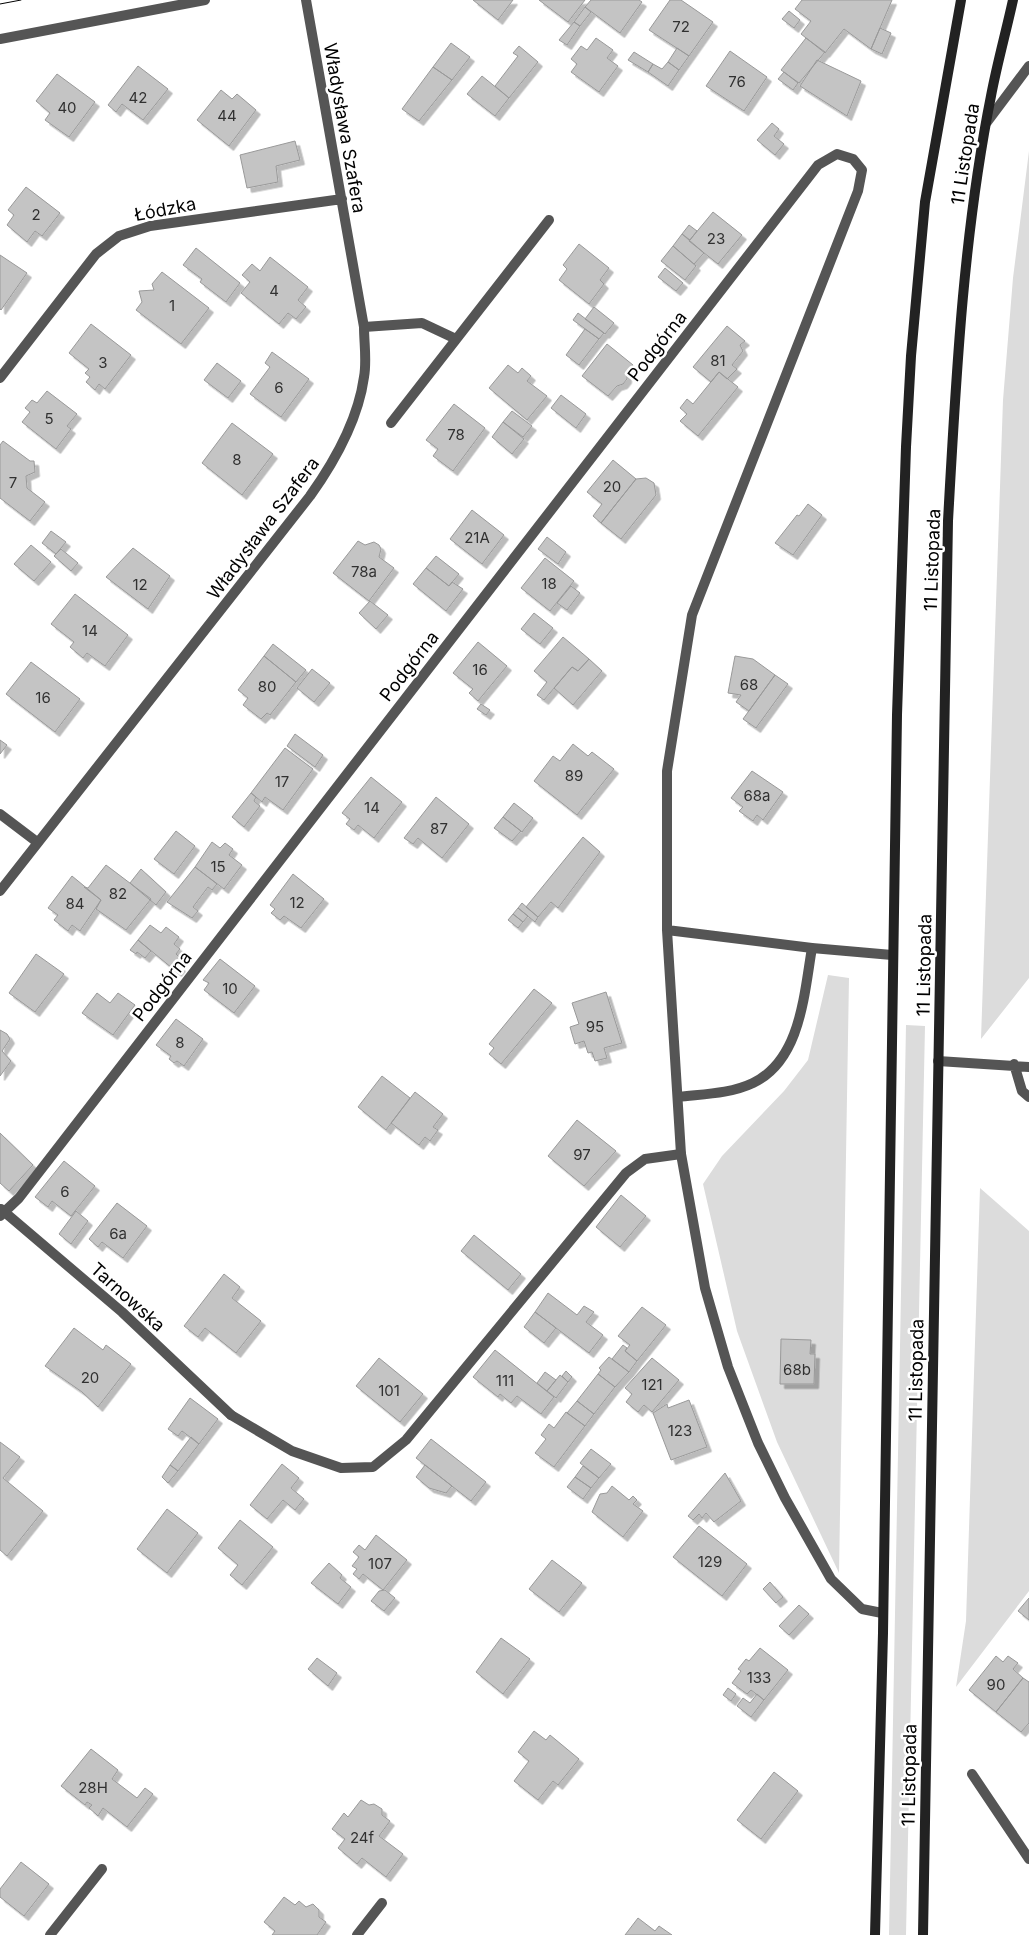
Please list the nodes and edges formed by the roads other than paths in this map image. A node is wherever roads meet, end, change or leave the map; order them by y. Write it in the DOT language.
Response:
graph roads {
  1 [pos="205,0"];
  2 [pos="306,0"];
  3 [pos="961,0"];
  4 [pos="1013,0"];
  5 [pos="0,39"];
  6 [pos="1029,66"];
  7 [pos="987,122"];
  8 [pos="342,198"];
  9 [pos="549,220"];
  10 [pos="364,327"];
  11 [pos="456,339"];
  12 [pos="0,378"];
  13 [pos="392,423"];
  14 [pos="0,814"];
  15 [pos="36,842"];
  16 [pos="0,891"];
  17 [pos="666,930"];
  18 [pos="812,948"];
  19 [pos="892,955"];
  20 [pos="938,1061"];
  21 [pos="1014,1064"];
  22 [pos="1029,1066"];
  23 [pos="678,1097"];
  24 [pos="1029,1097"];
  25 [pos="681,1154"];
  26 [pos="2,1212"];
  27 [pos="882,1613"];
  28 [pos="972,1774"];
  29 [pos="1029,1859"];
  30 [pos="102,1869"];
  31 [pos="382,1903"];
  32 [pos="50,1935"];
  33 [pos="357,1935"];
  34 [pos="875,1935"];
  35 [pos="923,1935"];
  1 -- 5 [label="street"];
  2 -- 8 [label="street, Władysława Szafera"];
  3 -- 19 [label="main road, 11 Listopada"];
  4 -- 7 [label="main road, 11 Listopada"];
  6 -- 7 [label="street"];
  7 -- 20 [label="main road, 11 Listopada"];
  8 -- 10 [label="street, Władysława Szafera"];
  8 -- 12 [label="street, Łódzka"];
  9 -- 11 [label="street"];
  10 -- 11 [label="street"];
  10 -- 15 [label="street, Władysława Szafera"];
  11 -- 13 [label="street"];
  14 -- 15 [label="street"];
  15 -- 16 [label="street, Władysława Szafera"];
  17 -- 18 [label="street"];
  17 -- 23 [label="street"];
  17 -- 26 [label="street, Podgórna"];
  18 -- 19 [label="street"];
  18 -- 23 [label="street"];
  19 -- 27 [label="main road, 11 Listopada"];
  20 -- 21 [label="street"];
  20 -- 35 [label="main road, 11 Listopada"];
  21 -- 22 [label="street"];
  21 -- 24 [label="street"];
  23 -- 25 [label="street"];
  25 -- 26 [label="street, Tarnowska"];
  25 -- 27 [label="street"];
  27 -- 34 [label="main road, 11 Listopada"];
  28 -- 29 [label="street"];
  30 -- 32 [label="street"];
  31 -- 33 [label="street"];
}
